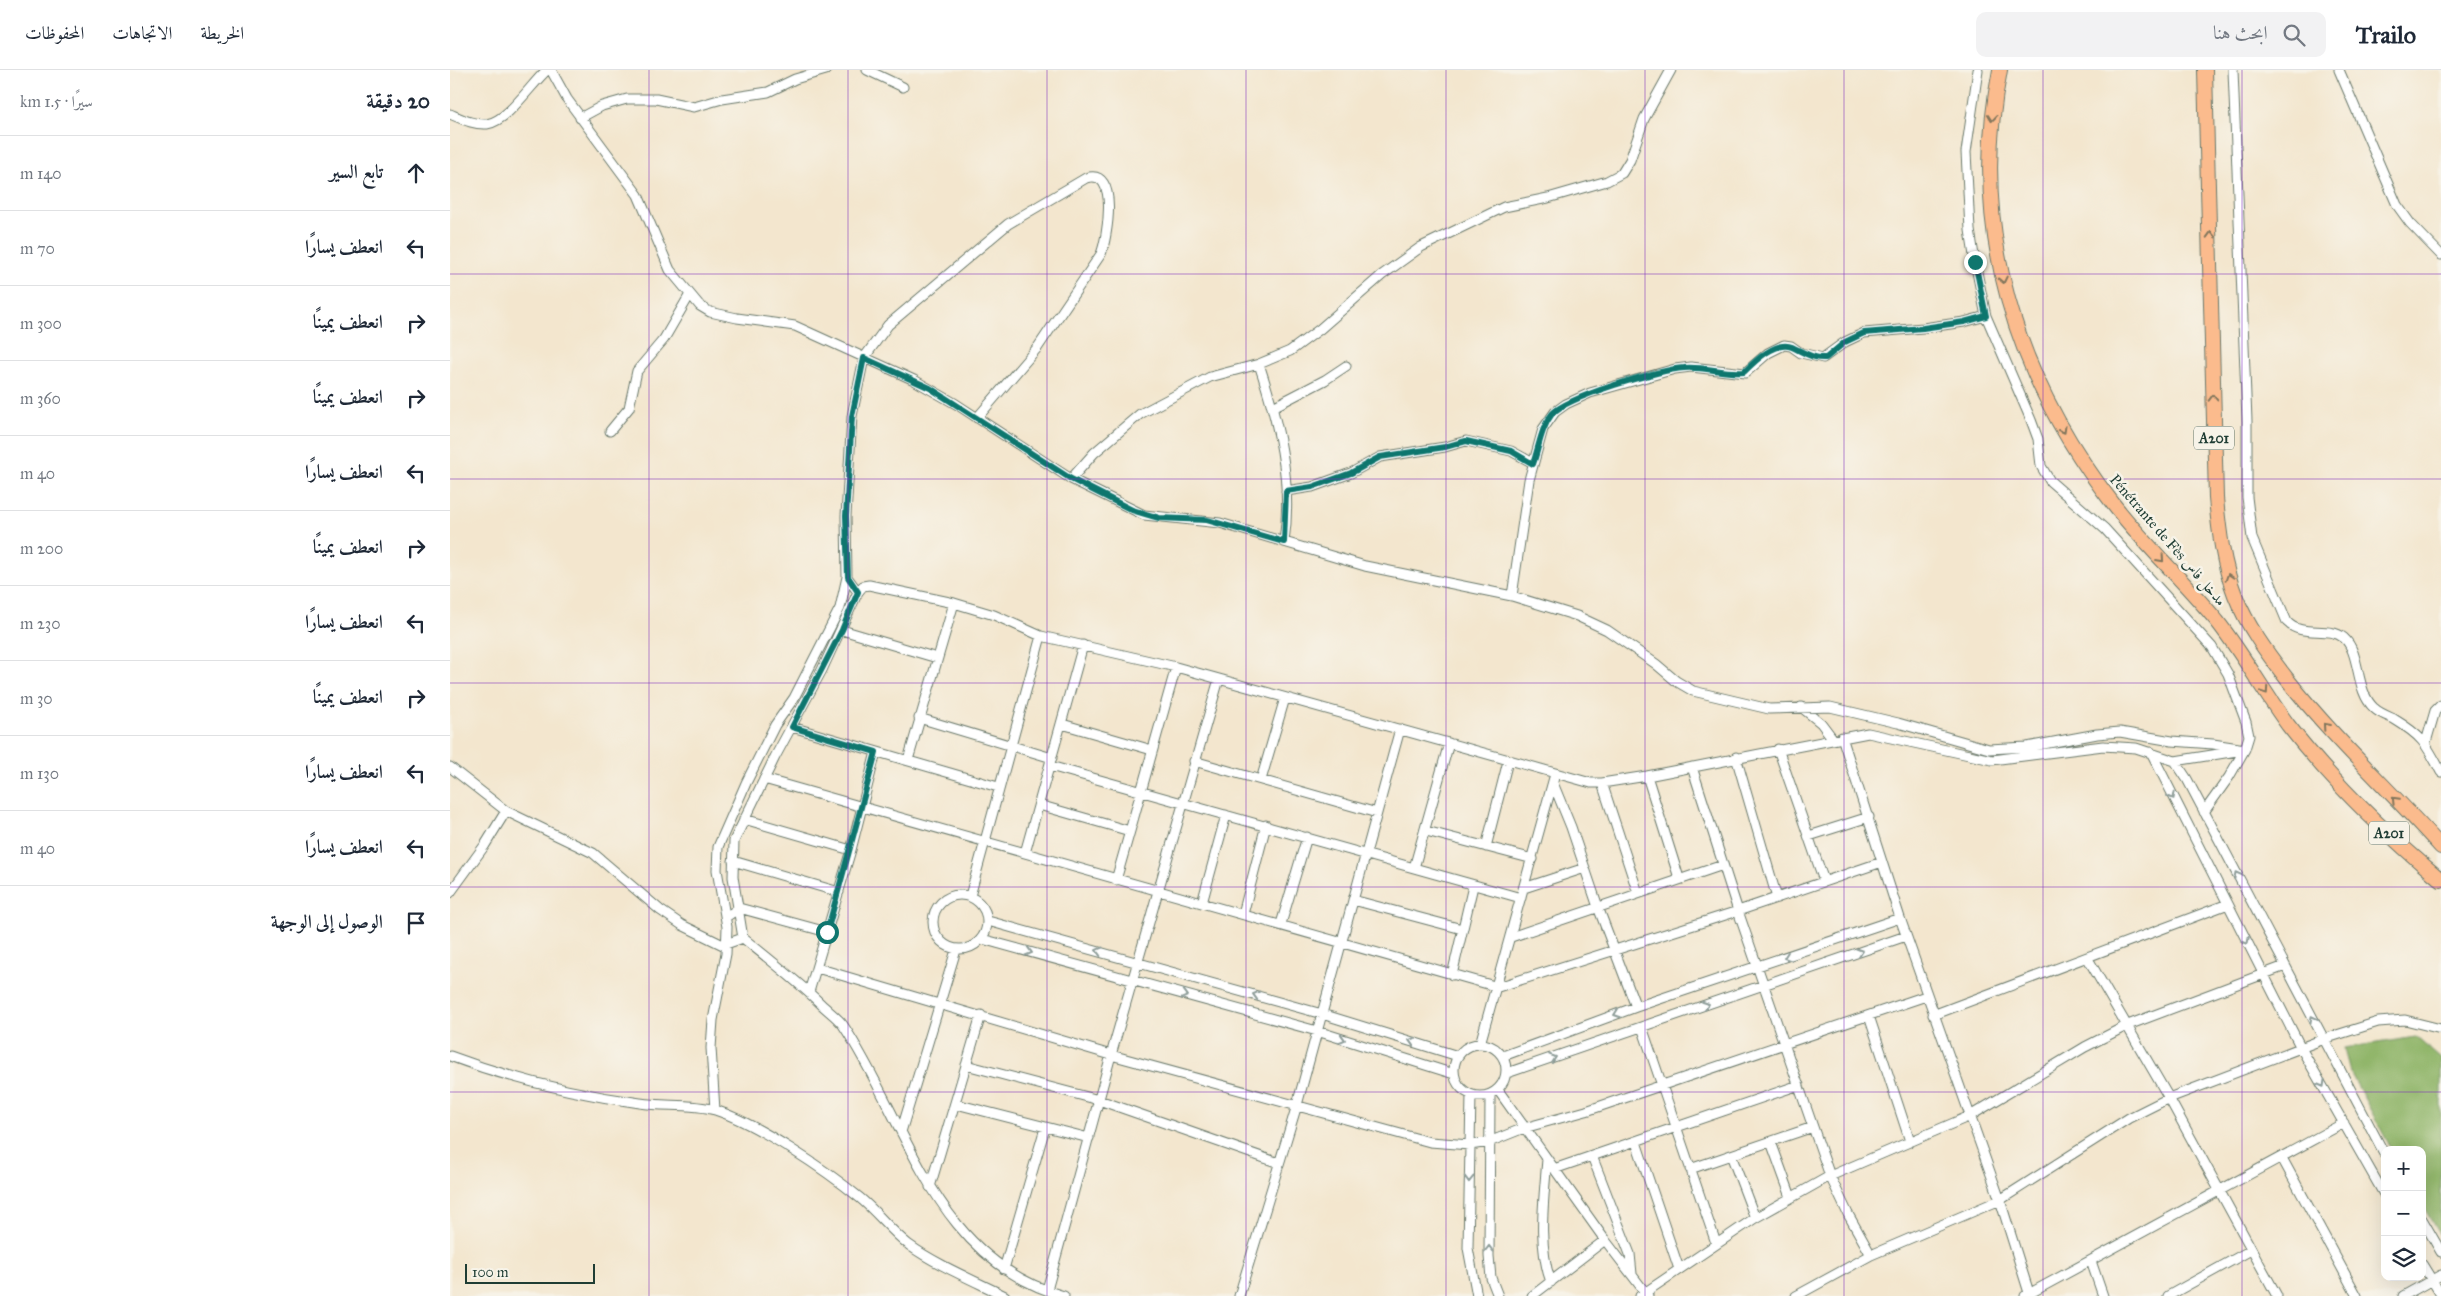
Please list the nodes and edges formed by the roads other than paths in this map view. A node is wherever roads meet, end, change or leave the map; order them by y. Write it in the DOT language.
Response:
graph roads {
  1 [pos="546,70"];
  2 [pos="550,70"];
  3 [pos="826,70"];
  4 [pos="868,70"];
  5 [pos="1671,70"];
  6 [pos="1978,70"];
  7 [pos="2000,70"];
  8 [pos="2206,70"];
  9 [pos="2233,70"];
  10 [pos="2339,70"];
  11 [pos="903,87"];
  12 [pos="450,114"];
  13 [pos="580,118"];
  14 [pos="2441,254"];
  15 [pos="689,296"];
  16 [pos="1986,316"];
  17 [pos="864,358"];
  18 [pos="1259,364"];
  19 [pos="1346,366"];
  20 [pos="1273,407"];
  21 [pos="978,418"];
  22 [pos="610,431"];
  23 [pos="1533,464"];
  24 [pos="1071,479"];
  25 [pos="1286,491"];
  26 [pos="1284,542"];
  27 [pos="848,577"];
  28 [pos="858,592"];
  29 [pos="1512,596"];
  30 [pos="954,603"];
  31 [pos="842,630"];
  32 [pos="1042,636"];
  33 [pos="1083,646"];
  34 [pos="937,658"];
  35 [pos="1176,667"];
  36 [pos="1219,680"];
  37 [pos="1284,698"];
  38 [pos="2441,705"];
  39 [pos="1801,708"];
  40 [pos="919,718"];
  41 [pos="1062,724"];
  42 [pos="792,727"];
  43 [pos="1400,729"];
  44 [pos="1842,737"];
  45 [pos="1833,739"];
  46 [pos="2426,742"];
  47 [pos="1449,743"];
  48 [pos="1011,746"];
  49 [pos="1778,749"];
  50 [pos="2245,749"];
  51 [pos="1152,750"];
  52 [pos="876,752"];
  53 [pos="2151,752"];
  54 [pos="1736,757"];
  55 [pos="908,760"];
  56 [pos="1194,761"];
  57 [pos="1508,761"];
  58 [pos="2175,761"];
  59 [pos="1051,762"];
  60 [pos="1692,767"];
  61 [pos="450,768"];
  62 [pos="2441,772"];
  63 [pos="1647,776"];
  64 [pos="764,779"];
  65 [pos="1554,779"];
  66 [pos="1262,780"];
  67 [pos="1602,783"];
  68 [pos="998,787"];
  69 [pos="1140,790"];
  70 [pos="1182,802"];
  71 [pos="1039,805"];
  72 [pos="862,807"];
  73 [pos="506,811"];
  74 [pos="2204,812"];
  75 [pos="1378,813"];
  76 [pos="1226,815"];
  77 [pos="1869,817"];
  78 [pos="744,819"];
  79 [pos="1266,825"];
  80 [pos="1130,831"];
  81 [pos="1426,831"];
  82 [pos="1809,836"];
  83 [pos="1307,837"];
  84 [pos="985,842"];
  85 [pos="1486,847"];
  86 [pos="2441,847"];
  87 [pos="851,850"];
  88 [pos="1025,853"];
  89 [pos="1366,855"];
  90 [pos="1533,859"];
  91 [pos="732,861"];
  92 [pos="1882,862"];
  93 [pos="1723,865"];
  94 [pos="1414,868"];
  95 [pos="1585,868"];
  96 [pos="1679,878"];
  97 [pos="1116,880"];
  98 [pos="2441,880"];
  99 [pos="1824,881"];
  100 [pos="1473,886"];
  101 [pos="1524,888"];
  102 [pos="839,892"];
  103 [pos="1157,892"];
  104 [pos="1638,892"];
  105 [pos="450,893"];
  106 [pos="970,896"];
  107 [pos="1521,898"];
  108 [pos="1777,898"];
  109 [pos="1353,900"];
  110 [pos="1202,903"];
  111 [pos="2228,904"];
  112 [pos="1598,907"];
  113 [pos="739,908"];
  114 [pos="1738,911"];
  115 [pos="1243,914"];
  116 [pos="726,916"];
  117 [pos="1900,918"];
  118 [pos="988,920"];
  119 [pos="1281,924"];
  120 [pos="1462,929"];
  121 [pos="827,932"];
  122 [pos="1906,936"];
  123 [pos="1511,937"];
  124 [pos="743,938"];
  125 [pos="982,939"];
  126 [pos="1342,942"];
  127 [pos="726,945"];
  128 [pos="1614,949"];
  129 [pos="956,950"];
  130 [pos="2087,957"];
  131 [pos="1137,962"];
  132 [pos="2285,966"];
  133 [pos="1758,967"];
  134 [pos="817,968"];
  135 [pos="2263,973"];
  136 [pos="1452,975"];
  137 [pos="1132,981"];
  138 [pos="1764,984"];
  139 [pos="1498,986"];
  140 [pos="809,992"];
  141 [pos="1926,996"];
  142 [pos="941,1003"];
  143 [pos="1636,1007"];
  144 [pos="1322,1014"];
  145 [pos="981,1015"];
  146 [pos="1933,1015"];
  147 [pos="1870,1016"];
  148 [pos="2128,1025"];
  149 [pos="1642,1028"];
  150 [pos="2441,1030"];
  151 [pos="1317,1031"];
  152 [pos="2324,1039"];
  153 [pos="1785,1043"];
  154 [pos="1480,1044"];
  155 [pos="2301,1048"];
  156 [pos="1111,1055"];
  157 [pos="450,1056"];
  158 [pos="1458,1056"];
  159 [pos="1503,1056"];
  160 [pos="966,1065"];
  161 [pos="1507,1073"];
  162 [pos="1454,1074"];
  163 [pos="1663,1085"];
  164 [pos="1799,1085"];
  165 [pos="1494,1093"];
  166 [pos="1471,1095"];
  167 [pos="2169,1098"];
  168 [pos="1099,1100"];
  169 [pos="956,1104"];
  170 [pos="1297,1105"];
  171 [pos="716,1110"];
  172 [pos="1970,1116"];
  173 [pos="2344,1123"];
  174 [pos="1813,1126"];
  175 [pos="1045,1128"];
  176 [pos="1524,1128"];
  177 [pos="1675,1129"];
  178 [pos="901,1132"];
  179 [pos="1089,1138"];
  180 [pos="1910,1141"];
  181 [pos="1489,1142"];
  182 [pos="1636,1142"];
  183 [pos="1771,1142"];
  184 [pos="1470,1145"];
  185 [pos="2381,1147"];
  186 [pos="1731,1155"];
  187 [pos="1592,1156"];
  188 [pos="2282,1158"];
  189 [pos="1547,1159"];
  190 [pos="1279,1163"];
  191 [pos="1554,1169"];
  192 [pos="1690,1169"];
  193 [pos="1830,1176"];
  194 [pos="930,1187"];
  195 [pos="2220,1191"];
  196 [pos="2382,1191"];
  197 [pos="1791,1197"];
  198 [pos="2000,1200"];
  199 [pos="1755,1218"];
  200 [pos="2426,1226"];
  201 [pos="1605,1240"];
  202 [pos="1716,1243"];
  203 [pos="2251,1250"];
  204 [pos="2441,1252"];
  205 [pos="1871,1255"];
  206 [pos="2091,1261"];
  207 [pos="1004,1269"];
  208 [pos="1679,1269"];
  209 [pos="2426,1271"];
  210 [pos="1632,1275"];
  211 [pos="2441,1275"];
  212 [pos="2432,1281"];
  213 [pos="1552,1282"];
  214 [pos="1047,1290"];
  215 [pos="1645,1295"];
  216 [pos="2441,1295"];
  217 [pos="1006,1296"];
  218 [pos="1064,1296"];
  219 [pos="1239,1296"];
  220 [pos="1477,1296"];
  221 [pos="1498,1296"];
  222 [pos="1532,1296"];
  223 [pos="1796,1296"];
  224 [pos="2028,1296"];
  225 [pos="2103,1296"];
  226 [pos="2168,1296"];
  227 [pos="2277,1296"];
  228 [pos="2356,1296"];
  229 [pos="2403,1296"];
  1 -- 12 [label="street"];
  2 -- 13 [label="street"];
  3 -- 13 [label="street"];
  4 -- 11 [label="street"];
  5 -- 18 [label="street"];
  6 -- 16 [label="street"];
  7 -- 98 [label="highway, Pénétrante de Fès مدخل فاس / A201, one-way"];
  86 -- 8 [label="highway, Pénétrante de Fès مدخل فاس / A201, one-way"];
  9 -- 46 [label="street"];
  10 -- 14 [label="street"];
  13 -- 15 [label="street"];
  15 -- 17 [label="street"];
  15 -- 22 [label="street"];
  16 -- 23 [label="street"];
  16 -- 50 [label="street"];
  17 -- 21 [label="street"];
  17 -- 21 [label="street"];
  17 -- 27 [label="street"];
  18 -- 20 [label="street"];
  18 -- 24 [label="street"];
  19 -- 20 [label="street"];
  20 -- 25 [label="street"];
  21 -- 24 [label="street"];
  23 -- 25 [label="street"];
  23 -- 29 [label="street"];
  24 -- 26 [label="street"];
  25 -- 26 [label="street"];
  26 -- 29 [label="street"];
  27 -- 28 [label="street"];
  27 -- 116 [label="street"];
  28 -- 30 [label="street"];
  28 -- 31 [label="street"];
  29 -- 39 [label="street"];
  30 -- 32 [label="street"];
  30 -- 34 [label="street"];
  31 -- 34 [label="street"];
  31 -- 42 [label="street"];
  32 -- 33 [label="street"];
  32 -- 48 [label="street"];
  33 -- 35 [label="street"];
  33 -- 41 [label="street"];
  34 -- 40 [label="street"];
  35 -- 36 [label="street"];
  35 -- 51 [label="street"];
  36 -- 37 [label="street"];
  36 -- 56 [label="street"];
  37 -- 43 [label="street"];
  37 -- 66 [label="street"];
  38 -- 46 [label="street"];
  39 -- 45 [label="street"];
  39 -- 50 [label="street"];
  40 -- 48 [label="street"];
  40 -- 55 [label="street"];
  41 -- 51 [label="street"];
  41 -- 59 [label="street"];
  42 -- 52 [label="street"];
  42 -- 64 [label="street"];
  43 -- 47 [label="street"];
  43 -- 75 [label="street"];
  44 -- 45 [label="street"];
  44 -- 53 [label="street"];
  44 -- 77 [label="street"];
  45 -- 49 [label="street"];
  46 -- 62 [label="street"];
  47 -- 57 [label="street"];
  47 -- 81 [label="street"];
  48 -- 59 [label="street"];
  48 -- 68 [label="street"];
  49 -- 54 [label="street"];
  49 -- 82 [label="street"];
  50 -- 58 [label="street"];
  50 -- 74 [label="street"];
  51 -- 69 [label="street"];
  52 -- 55 [label="street"];
  52 -- 72 [label="street"];
  53 -- 58 [label="street"];
  53 -- 111 [label="street, one-way"];
  54 -- 60 [label="street"];
  54 -- 108 [label="street"];
  55 -- 68 [label="street"];
  56 -- 66 [label="street"];
  56 -- 70 [label="street"];
  57 -- 65 [label="street"];
  57 -- 85 [label="street"];
  58 -- 74 [label="street"];
  59 -- 69 [label="street"];
  59 -- 71 [label="street"];
  60 -- 63 [label="street"];
  60 -- 93 [label="street"];
  61 -- 73 [label="street"];
  63 -- 67 [label="street"];
  63 -- 96 [label="street"];
  64 -- 72 [label="street"];
  64 -- 78 [label="street"];
  65 -- 67 [label="street"];
  65 -- 90 [label="street"];
  65 -- 95 [label="street"];
  66 -- 75 [label="street"];
  67 -- 104 [label="street"];
  68 -- 84 [label="street"];
  69 -- 70 [label="street"];
  69 -- 80 [label="street"];
  70 -- 76 [label="street"];
  70 -- 103 [label="street"];
  71 -- 80 [label="street"];
  71 -- 88 [label="street"];
  72 -- 84 [label="street"];
  72 -- 87 [label="street"];
  73 -- 105 [label="street"];
  73 -- 127 [label="street"];
  132 -- 74 [label="street, one-way"];
  75 -- 89 [label="street"];
  76 -- 79 [label="street"];
  76 -- 110 [label="street"];
  77 -- 82 [label="street"];
  77 -- 92 [label="street"];
  78 -- 87 [label="street"];
  78 -- 91 [label="street"];
  79 -- 83 [label="street"];
  79 -- 115 [label="street"];
  80 -- 97 [label="street"];
  81 -- 85 [label="street"];
  81 -- 94 [label="street"];
  82 -- 99 [label="street"];
  83 -- 89 [label="street"];
  83 -- 119 [label="street"];
  84 -- 88 [label="street"];
  84 -- 106 [label="street"];
  85 -- 90 [label="street"];
  87 -- 102 [label="street"];
  88 -- 97 [label="street"];
  89 -- 94 [label="street"];
  89 -- 109 [label="street"];
  90 -- 101 [label="street"];
  91 -- 102 [label="street"];
  91 -- 113 [label="street"];
  92 -- 99 [label="street"];
  92 -- 117 [label="street"];
  93 -- 96 [label="street"];
  93 -- 114 [label="street"];
  94 -- 100 [label="street"];
  95 -- 101 [label="street"];
  95 -- 112 [label="street"];
  96 -- 104 [label="street"];
  97 -- 103 [label="street"];
  99 -- 108 [label="street"];
  100 -- 107 [label="street"];
  100 -- 120 [label="street"];
  101 -- 107 [label="street"];
  102 -- 121 [label="street"];
  103 -- 110 [label="street"];
  103 -- 131 [label="street"];
  104 -- 112 [label="street"];
  106 -- 118 [label="street"];
  106 -- 129 [label="street"];
  107 -- 123 [label="street"];
  108 -- 114 [label="street"];
  109 -- 120 [label="street"];
  109 -- 126 [label="street"];
  110 -- 115 [label="street"];
  111 -- 130 [label="street"];
  111 -- 135 [label="street, one-way"];
  112 -- 123 [label="street"];
  112 -- 128 [label="street"];
  113 -- 116 [label="street"];
  113 -- 121 [label="street"];
  113 -- 124 [label="street"];
  114 -- 128 [label="street"];
  114 -- 133 [label="street"];
  115 -- 119 [label="street"];
  116 -- 127 [label="street"];
  117 -- 122 [label="street"];
  117 -- 133 [label="street, one-way"];
  118 -- 125 [label="street"];
  131 -- 118 [label="street, one-way"];
  119 -- 126 [label="street"];
  120 -- 136 [label="street"];
  121 -- 134 [label="street"];
  138 -- 122 [label="street, one-way"];
  122 -- 141 [label="street"];
  123 -- 139 [label="street"];
  124 -- 127 [label="street"];
  124 -- 140 [label="street"];
  125 -- 129 [label="street"];
  125 -- 137 [label="street, one-way"];
  126 -- 136 [label="street"];
  126 -- 144 [label="street"];
  127 -- 171 [label="street"];
  128 -- 139 [label="street"];
  128 -- 143 [label="street"];
  129 -- 142 [label="street"];
  130 -- 146 [label="street"];
  130 -- 148 [label="street"];
  131 -- 137 [label="street"];
  144 -- 131 [label="street, one-way"];
  132 -- 135 [label="street"];
  152 -- 132 [label="street, one-way"];
  133 -- 138 [label="street"];
  133 -- 143 [label="street"];
  134 -- 140 [label="street"];
  134 -- 142 [label="street"];
  135 -- 148 [label="street"];
  135 -- 155 [label="street"];
  136 -- 139 [label="street"];
  137 -- 151 [label="street, one-way"];
  137 -- 156 [label="street"];
  149 -- 138 [label="street, one-way"];
  138 -- 153 [label="street"];
  139 -- 154 [label="street"];
  140 -- 178 [label="street"];
  141 -- 146 [label="street"];
  141 -- 147 [label="street"];
  142 -- 145 [label="street"];
  142 -- 178 [label="street"];
  143 -- 159 [label="street, one-way"];
  144 -- 151 [label="street"];
  158 -- 144 [label="street, one-way"];
  145 -- 156 [label="street"];
  145 -- 160 [label="street"];
  146 -- 172 [label="street"];
  147 -- 153 [label="street"];
  147 -- 180 [label="street"];
  148 -- 167 [label="street"];
  148 -- 172 [label="street"];
  161 -- 149 [label="street, one-way"];
  149 -- 163 [label="street"];
  150 -- 152 [label="street"];
  151 -- 162 [label="street, one-way"];
  151 -- 170 [label="street"];
  152 -- 155 [label="street"];
  152 -- 185 [label="street"];
  153 -- 163 [label="street"];
  153 -- 164 [label="street"];
  154 -- 158 [label="street"];
  154 -- 159 [label="street"];
  155 -- 167 [label="street"];
  155 -- 173 [label="street, one-way"];
  156 -- 168 [label="street"];
  156 -- 170 [label="street"];
  157 -- 171 [label="street"];
  158 -- 162 [label="street"];
  159 -- 161 [label="street"];
  160 -- 168 [label="street"];
  160 -- 169 [label="street"];
  161 -- 165 [label="street"];
  162 -- 166 [label="street"];
  163 -- 176 [label="street"];
  163 -- 177 [label="street"];
  164 -- 174 [label="street"];
  164 -- 177 [label="street"];
  165 -- 166 [label="street"];
  165 -- 176 [label="street"];
  165 -- 181 [label="street"];
  166 -- 184 [label="street"];
  167 -- 195 [label="street"];
  167 -- 198 [label="street"];
  168 -- 179 [label="street"];
  168 -- 190 [label="street"];
  169 -- 175 [label="street"];
  169 -- 194 [label="street"];
  170 -- 184 [label="street"];
  170 -- 190 [label="street"];
  171 -- 217 [label="street"];
  172 -- 180 [label="street"];
  172 -- 198 [label="street"];
  173 -- 188 [label="street"];
  173 -- 196 [label="street"];
  174 -- 183 [label="street"];
  174 -- 193 [label="street"];
  175 -- 179 [label="street"];
  175 -- 207 [label="street"];
  176 -- 181 [label="street"];
  176 -- 189 [label="street"];
  177 -- 182 [label="street"];
  177 -- 192 [label="street"];
  178 -- 194 [label="street"];
  179 -- 214 [label="street"];
  180 -- 193 [label="street"];
  181 -- 184 [label="street"];
  221 -- 181 [label="street, one-way"];
  182 -- 187 [label="street"];
  182 -- 208 [label="street"];
  183 -- 186 [label="street"];
  183 -- 197 [label="street"];
  184 -- 220 [label="street, one-way"];
  186 -- 192 [label="street"];
  186 -- 199 [label="street"];
  187 -- 191 [label="street"];
  187 -- 210 [label="street"];
  188 -- 195 [label="street"];
  188 -- 228 [label="street"];
  189 -- 191 [label="street"];
  189 -- 213 [label="street"];
  190 -- 219 [label="street"];
  191 -- 201 [label="street"];
  192 -- 202 [label="street"];
  193 -- 197 [label="street"];
  193 -- 205 [label="street"];
  194 -- 207 [label="street"];
  195 -- 203 [label="street"];
  195 -- 206 [label="street"];
  197 -- 199 [label="street"];
  198 -- 205 [label="street"];
  198 -- 224 [label="street"];
  199 -- 202 [label="street"];
  200 -- 204 [label="street"];
  201 -- 210 [label="street"];
  201 -- 213 [label="street"];
  202 -- 208 [label="street"];
  203 -- 226 [label="street"];
  203 -- 227 [label="street"];
  205 -- 223 [label="street"];
  206 -- 224 [label="street"];
  206 -- 225 [label="street"];
  207 -- 214 [label="street"];
  208 -- 215 [label="street"];
  209 -- 212 [label="street"];
  210 -- 215 [label="street"];
  211 -- 212 [label="street"];
  212 -- 216 [label="street"];
  212 -- 229 [label="street"];
  213 -- 222 [label="street"];
  214 -- 218 [label="street"];
}
